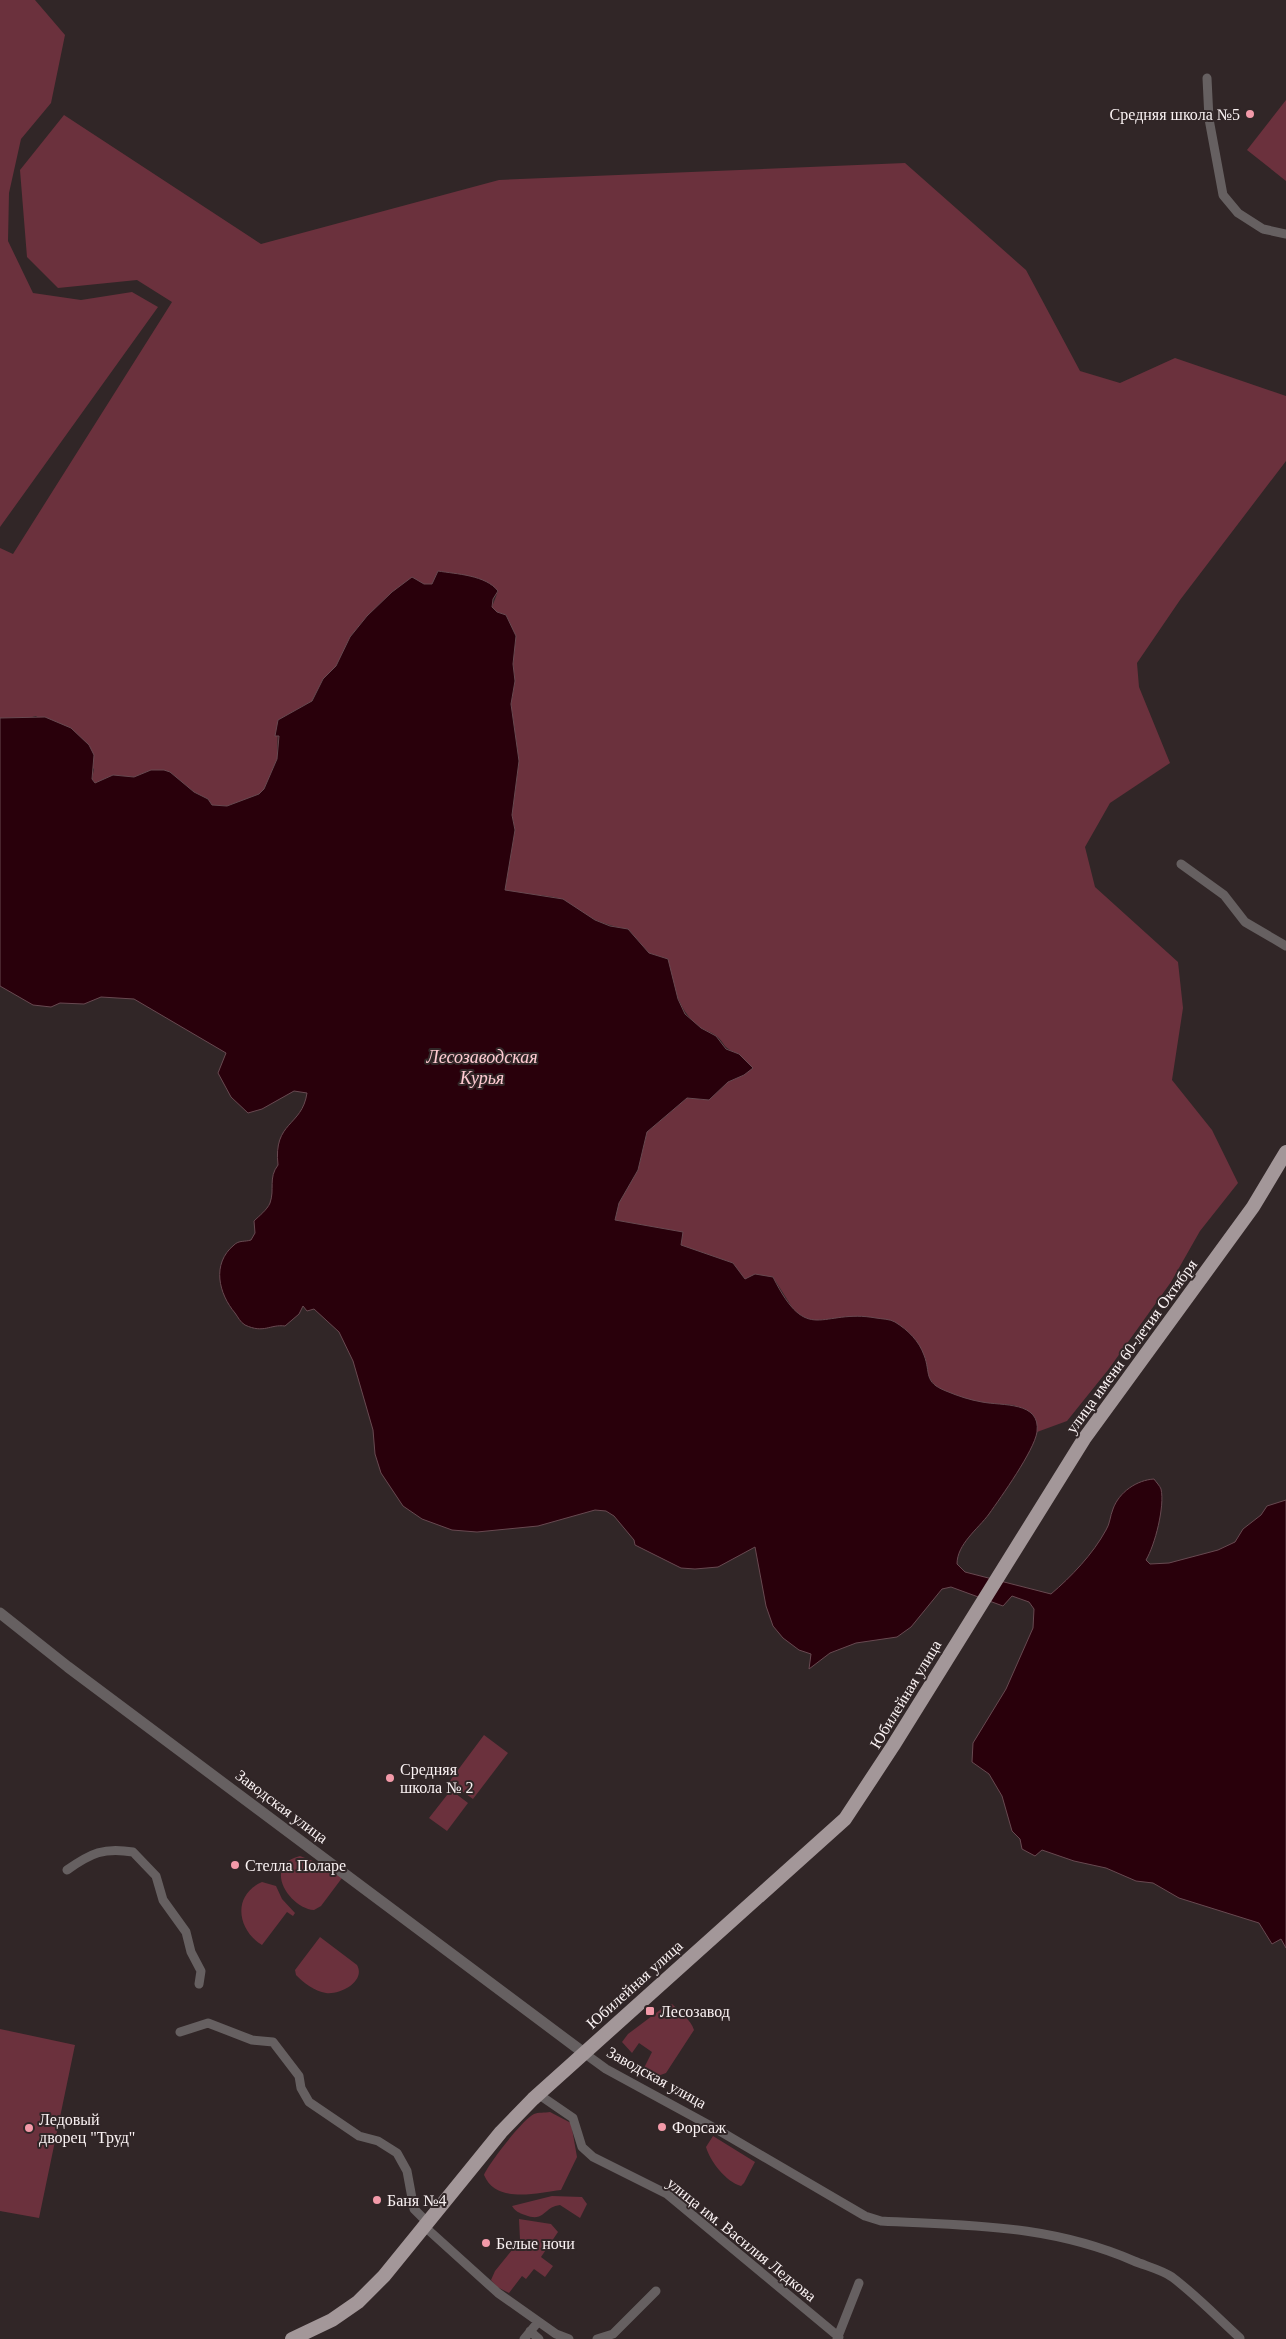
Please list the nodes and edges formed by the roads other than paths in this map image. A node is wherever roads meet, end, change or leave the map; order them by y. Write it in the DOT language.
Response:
graph roads {
  1 [pos="1207,78"];
  2 [pos="1286,234"];
  3 [pos="1180,864"];
  4 [pos="1286,946"];
  5 [pos="1286,1152"];
  6 [pos="0,1613"];
  7 [pos="967,1625"];
  8 [pos="67,1870"];
  9 [pos="199,1984"];
  10 [pos="180,2032"];
  11 [pos="584,2053"];
  12 [pos="538,2094"];
  13 [pos="427,2226"];
  14 [pos="859,2283"];
  15 [pos="656,2291"];
  16 [pos="538,2322"];
  17 [pos="530,2331"];
  18 [pos="838,2338"];
  19 [pos="1240,2338"];
  20 [pos="292,2339"];
  21 [pos="524,2339"];
  22 [pos="539,2339"];
  23 [pos="568,2339"];
  24 [pos="597,2339"];
  1 -- 2 [label="street"];
  3 -- 4 [label="street"];
  5 -- 7 [label="main road, улица имени 60-летия Октября"];
  6 -- 11 [label="street, Заводская улица"];
  7 -- 11 [label="main road, Юбилейная улица"];
  8 -- 9 [label="street"];
  10 -- 13 [label="street"];
  11 -- 12 [label="main road, Юбилейная улица"];
  11 -- 19 [label="street, Заводская улица"];
  12 -- 13 [label="main road, Юбилейная улица"];
  12 -- 18 [label="street, улица им. Василия Ледкова"];
  13 -- 16 [label="street"];
  13 -- 20 [label="main road, Юбилейная улица"];
  14 -- 18 [label="street"];
  15 -- 24 [label="street"];
  16 -- 17 [label="street"];
  16 -- 23 [label="street"];
  17 -- 21 [label="street"];
  17 -- 22 [label="street"];
}
